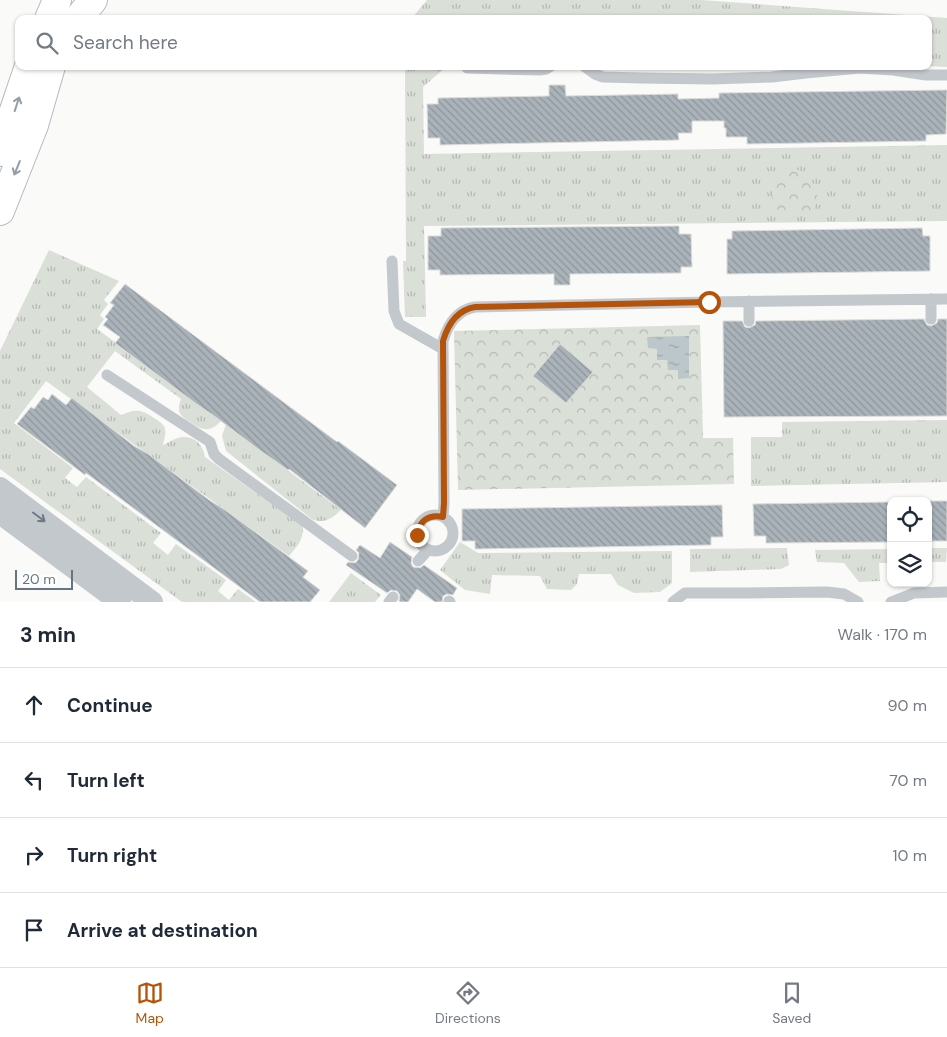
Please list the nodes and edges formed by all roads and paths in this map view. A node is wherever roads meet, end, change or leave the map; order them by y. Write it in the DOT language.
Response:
graph roads {
  1 [pos="57,0"];
  2 [pos="93,0"];
  3 [pos="51,15"];
  4 [pos="81,15"];
  5 [pos="29,70"];
  6 [pos="49,70"];
  7 [pos="590,70"];
  8 [pos="838,70"];
  9 [pos="894,70"];
  10 [pos="947,75"];
  11 [pos="0,152"];
  12 [pos="0,211"];
  13 [pos="392,261"];
  14 [pos="931,299"];
  15 [pos="947,299"];
  16 [pos="749,301"];
  17 [pos="931,319"];
  18 [pos="749,321"];
  19 [pos="443,349"];
  20 [pos="107,375"];
  21 [pos="0,488"];
  22 [pos="0,513"];
  23 [pos="443,517"];
  24 [pos="428,550"];
  25 [pos="352,556"];
  26 [pos="418,562"];
  27 [pos="947,592"];
  28 [pos="120,602"];
  29 [pos="152,602"];
  30 [pos="673,602"];
  31 [pos="858,602"];
  32 [pos="891,602"];
  1 -- 3 [label="main road"];
  2 -- 4 [label="main road"];
  11 -- 5 [label="main road, one-way"];
  6 -- 12 [label="main road, one-way"];
  7 -- 8 [label="lane"];
  9 -- 10 [label="lane"];
  13 -- 19 [label="lane"];
  14 -- 15 [label="lane"];
  14 -- 16 [label="lane"];
  14 -- 17 [label="lane"];
  16 -- 18 [label="lane"];
  16 -- 19 [label="lane"];
  19 -- 23 [label="lane"];
  20 -- 25 [label="lane"];
  21 -- 29 [label="street, one-way"];
  22 -- 28 [label="street"];
  23 -- 24 [label="lane"];
  23 -- 24 [label="lane"];
  24 -- 26 [label="lane"];
  27 -- 32 [label="lane"];
  30 -- 31 [label="lane"];
}
